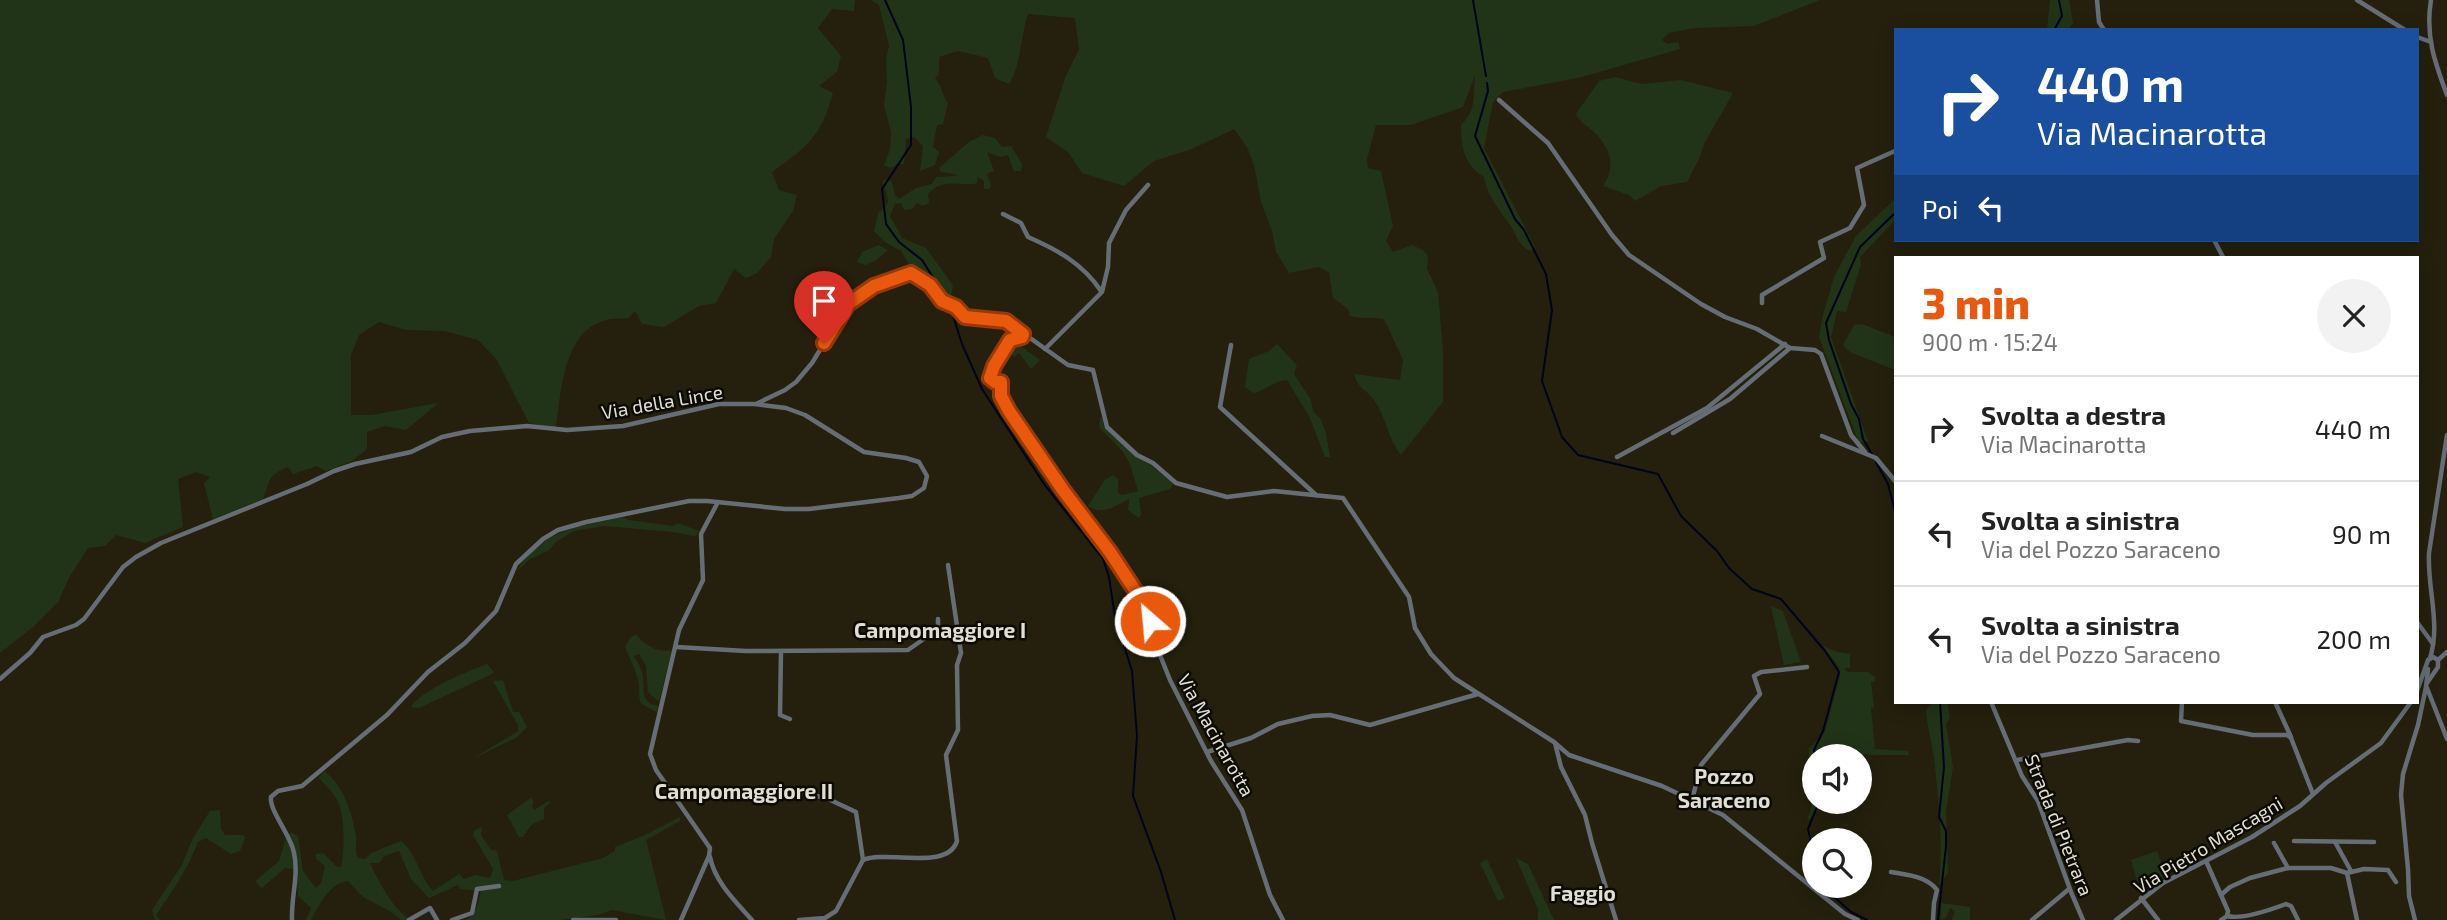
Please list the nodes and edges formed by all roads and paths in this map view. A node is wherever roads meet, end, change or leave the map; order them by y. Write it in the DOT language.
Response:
graph roads {
  1 [pos="2097,0"];
  2 [pos="2357,0"];
  3 [pos="2431,0"];
  4 [pos="2103,28"];
  5 [pos="2402,28"];
  6 [pos="2419,38"];
  7 [pos="2431,42"];
  8 [pos="2447,95"];
  9 [pos="1499,100"];
  10 [pos="1894,151"];
  11 [pos="1148,185"];
  12 [pos="1003,214"];
  13 [pos="1102,292"];
  14 [pos="1762,303"];
  15 [pos="1023,334"];
  16 [pos="1231,345"];
  17 [pos="1787,346"];
  18 [pos="1045,349"];
  19 [pos="755,404"];
  20 [pos="1673,433"];
  21 [pos="2447,435"];
  22 [pos="1822,436"];
  23 [pos="1865,453"];
  24 [pos="1617,457"];
  25 [pos="1894,480"];
  26 [pos="1317,495"];
  27 [pos="718,502"];
  28 [pos="948,565"];
  29 [pos="938,619"];
  30 [pos="2419,625"];
  31 [pos="2434,646"];
  32 [pos="676,648"];
  33 [pos="781,651"];
  34 [pos="2447,652"];
  35 [pos="2435,659"];
  36 [pos="1807,667"];
  37 [pos="2428,676"];
  38 [pos="0,679"];
  39 [pos="2419,688"];
  40 [pos="1479,694"];
  41 [pos="1992,704"];
  42 [pos="2182,704"];
  43 [pos="2276,704"];
  44 [pos="2410,704"];
  45 [pos="790,719"];
  46 [pos="2291,738"];
  47 [pos="2447,739"];
  48 [pos="2138,741"];
  49 [pos="1554,742"];
  50 [pos="1207,752"];
  51 [pos="2017,760"];
  52 [pos="792,791"];
  53 [pos="2314,794"];
  54 [pos="1692,800"];
  55 [pos="2294,841"];
  56 [pos="2335,842"];
  57 [pos="2374,842"];
  58 [pos="2274,843"];
  59 [pos="709,856"];
  60 [pos="863,860"];
  61 [pos="2206,861"];
  62 [pos="2288,868"];
  63 [pos="2349,872"];
  64 [pos="1891,873"];
  65 [pos="2396,882"];
  66 [pos="499,886"];
  67 [pos="2069,889"];
  68 [pos="2221,895"];
  69 [pos="2141,898"];
  70 [pos="2227,916"];
  71 [pos="2413,919"];
  72 [pos="292,920"];
  73 [pos="409,920"];
  74 [pos="437,920"];
  75 [pos="452,920"];
  76 [pos="573,920"];
  77 [pos="616,920"];
  78 [pos="681,920"];
  79 [pos="752,920"];
  80 [pos="799,920"];
  81 [pos="1283,920"];
  82 [pos="1616,920"];
  83 [pos="1858,920"];
  84 [pos="1933,920"];
  85 [pos="2032,920"];
  86 [pos="2083,920"];
  87 [pos="2116,920"];
  88 [pos="2158,920"];
  89 [pos="2221,920"];
  90 [pos="2298,920"];
  91 [pos="2357,920"];
  1 -- 4 [label="street"];
  2 -- 5 [label="street"];
  3 -- 7 [label="street"];
  6 -- 7 [label="street"];
  7 -- 8 [label="street"];
  9 -- 17 [label="street"];
  10 -- 14 [label="street"];
  11 -- 13 [label="street"];
  12 -- 13 [label="street"];
  13 -- 18 [label="street"];
  15 -- 18 [label="street"];
  15 -- 19 [label="street"];
  15 -- 50 [label="street, Via Macinarotta"];
  16 -- 26 [label="street"];
  17 -- 20 [label="street"];
  17 -- 23 [label="street"];
  17 -- 24 [label="street"];
  18 -- 26 [label="street"];
  19 -- 27 [label="street, Via della Lince"];
  19 -- 38 [label="street, Via della Lince"];
  21 -- 31 [label="street"];
  22 -- 23 [label="street"];
  23 -- 25 [label="street"];
  26 -- 40 [label="street"];
  27 -- 32 [label="street"];
  27 -- 72 [label="street, Via della Lince"];
  28 -- 60 [label="street"];
  29 -- 33 [label="street"];
  30 -- 31 [label="street"];
  31 -- 35 [label="street"];
  32 -- 33 [label="street"];
  32 -- 59 [label="street"];
  33 -- 45 [label="street"];
  34 -- 35 [label="street"];
  35 -- 37 [label="street"];
  35 -- 37 [label="street"];
  36 -- 54 [label="street"];
  37 -- 39 [label="street"];
  37 -- 47 [label="street"];
  37 -- 71 [label="street"];
  40 -- 49 [label="street"];
  40 -- 50 [label="street"];
  41 -- 51 [label="street, Strada di Pietrara"];
  42 -- 46 [label="street"];
  43 -- 46 [label="street"];
  44 -- 53 [label="street, Via Pietro Mascagni"];
  46 -- 53 [label="street"];
  48 -- 51 [label="street"];
  49 -- 54 [label="street"];
  49 -- 82 [label="street"];
  50 -- 81 [label="street, Via Macinarotta"];
  51 -- 67 [label="street, Strada di Pietrara"];
  52 -- 60 [label="street"];
  53 -- 61 [label="street, Via Pietro Mascagni"];
  54 -- 83 [label="street"];
  55 -- 56 [label="street"];
  56 -- 57 [label="street"];
  56 -- 63 [label="street"];
  58 -- 62 [label="street"];
  59 -- 78 [label="street"];
  59 -- 79 [label="street"];
  60 -- 80 [label="street"];
  61 -- 68 [label="street"];
  61 -- 69 [label="street, Via Pietro Mascagni"];
  62 -- 63 [label="street"];
  62 -- 68 [label="street"];
  63 -- 65 [label="street"];
  63 -- 91 [label="street"];
  64 -- 84 [label="street"];
  66 -- 75 [label="street"];
  67 -- 85 [label="street"];
  67 -- 86 [label="street, Strada di Pietrara"];
  68 -- 70 [label="street"];
  69 -- 87 [label="street, Via Pietro Mascagni"];
  69 -- 88 [label="street"];
  70 -- 89 [label="street"];
  70 -- 90 [label="street"];
  73 -- 74 [label="street"];
  76 -- 77 [label="street"];
}
